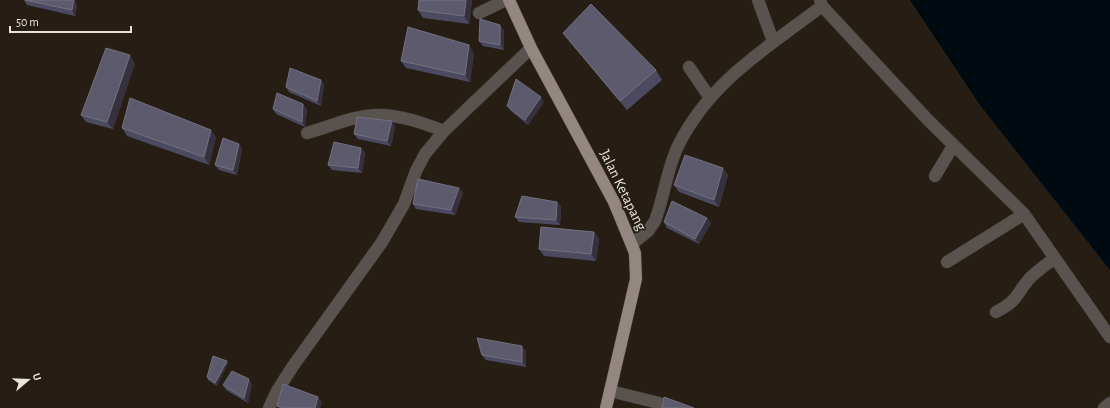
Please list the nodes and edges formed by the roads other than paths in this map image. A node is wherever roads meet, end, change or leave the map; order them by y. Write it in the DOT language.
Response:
graph roads {
  1 [pos="506,0"];
  2 [pos="509,0"];
  3 [pos="758,0"];
  4 [pos="821,3"];
  5 [pos="479,13"];
  6 [pos="773,41"];
  7 [pos="531,48"];
  8 [pos="689,67"];
  9 [pos="710,98"];
  10 [pos="444,131"];
  11 [pos="307,133"];
  12 [pos="953,146"];
  13 [pos="936,176"];
  14 [pos="1024,214"];
  15 [pos="632,244"];
  16 [pos="1055,258"];
  17 [pos="947,262"];
  18 [pos="996,312"];
  19 [pos="1110,337"];
  20 [pos="610,390"];
  21 [pos="659,403"];
  22 [pos="1110,404"];
  23 [pos="269,408"];
  24 [pos="606,408"];
  25 [pos="1104,408"];
  1 -- 5 [label="street"];
  2 -- 7 [label="main road, Jalan Ketapang"];
  3 -- 6 [label="street"];
  4 -- 6 [label="street"];
  4 -- 12 [label="street"];
  6 -- 9 [label="street"];
  7 -- 10 [label="street"];
  7 -- 15 [label="main road, Jalan Ketapang"];
  8 -- 9 [label="street"];
  9 -- 15 [label="street"];
  10 -- 11 [label="street"];
  10 -- 23 [label="street"];
  12 -- 13 [label="street"];
  12 -- 14 [label="street"];
  14 -- 16 [label="street"];
  14 -- 17 [label="street"];
  15 -- 20 [label="main road, Jalan Ketapang"];
  16 -- 18 [label="street"];
  16 -- 19 [label="street"];
  20 -- 21 [label="street"];
  20 -- 24 [label="main road, Jalan Ketapang"];
  22 -- 25 [label="street"];
}
